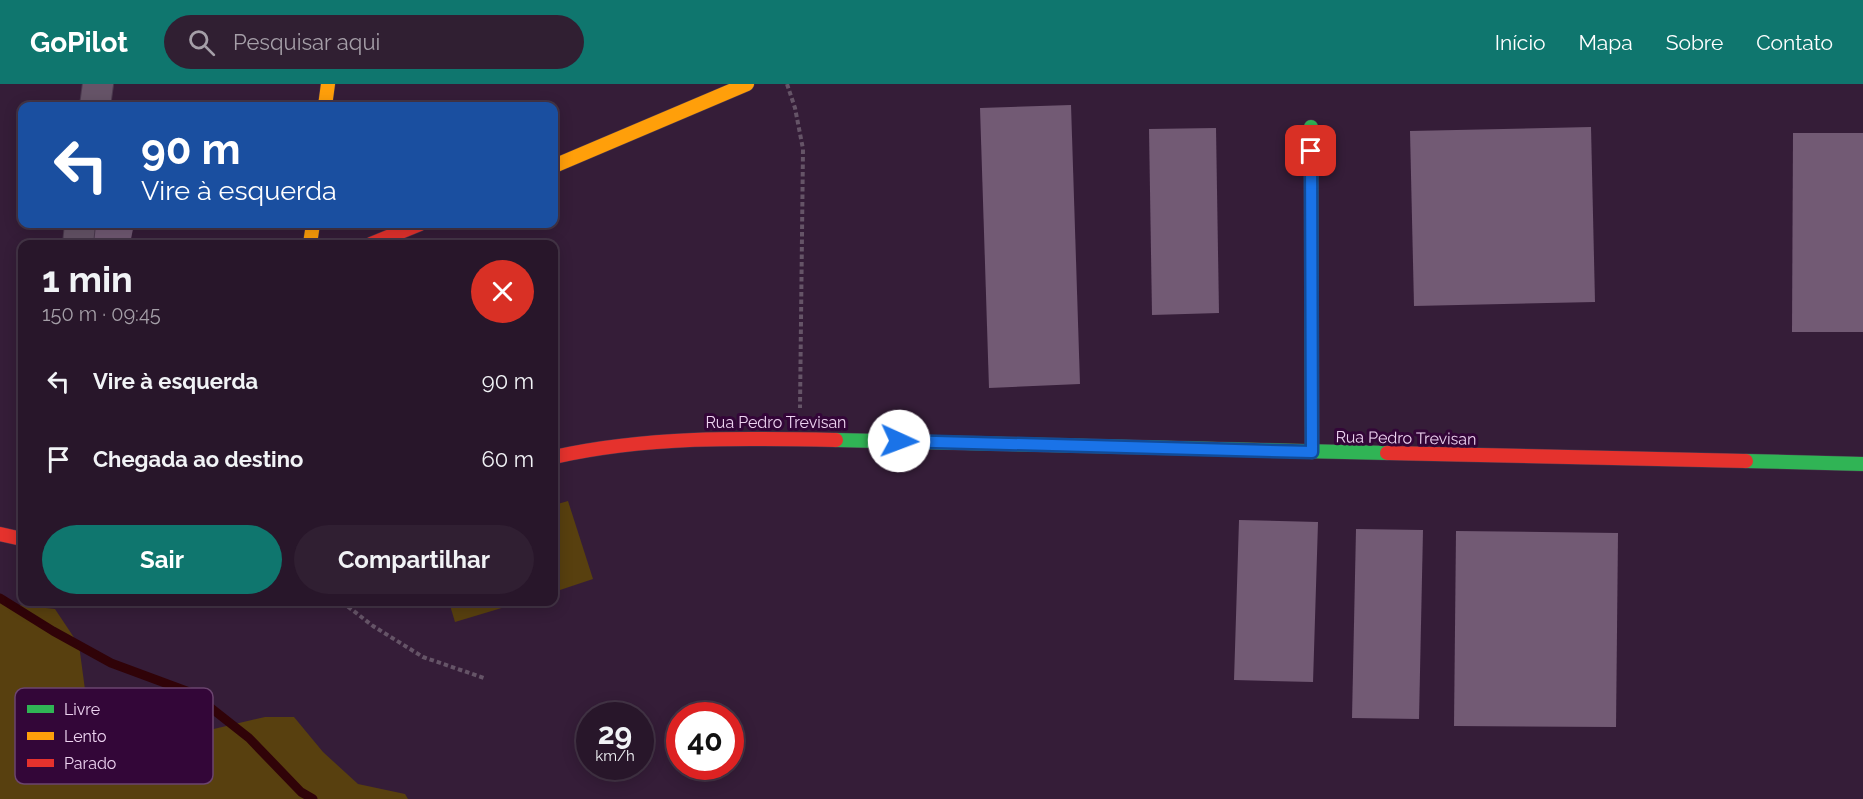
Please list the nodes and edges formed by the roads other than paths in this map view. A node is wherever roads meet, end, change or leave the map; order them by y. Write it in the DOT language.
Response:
graph roads {
  1 [pos="98,84"];
  2 [pos="328,84"];
  3 [pos="747,84"];
  4 [pos="96,102"];
  5 [pos="326,102"];
  6 [pos="1311,127"];
  7 [pos="558,164"];
  8 [pos="410,228"];
  9 [pos="381,240"];
  10 [pos="1312,452"];
  11 [pos="558,456"];
  12 [pos="1863,464"];
  13 [pos="0,534"];
  14 [pos="18,538"];
  1 -- 4 [label="street"];
  2 -- 5 [label="street"];
  3 -- 7 [label="street"];
  6 -- 10 [label="street"];
  8 -- 9 [label="street"];
  10 -- 11 [label="street, Rua Pedro Trevisan"];
  10 -- 12 [label="street, Rua Pedro Trevisan"];
  13 -- 14 [label="street"];
}
